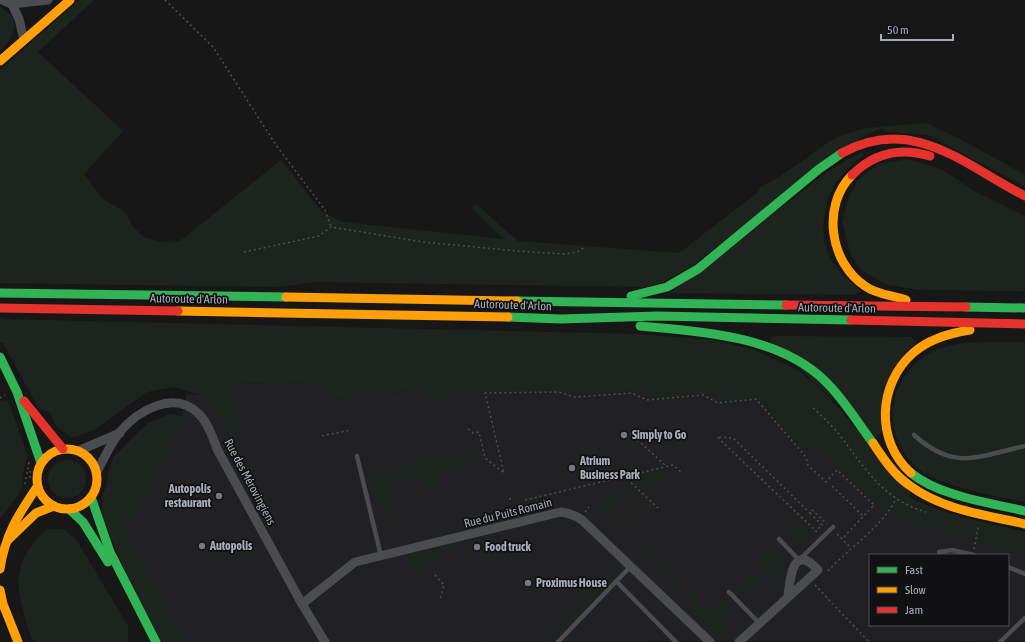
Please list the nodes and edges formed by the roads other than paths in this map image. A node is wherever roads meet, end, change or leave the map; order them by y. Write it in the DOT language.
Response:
graph roads {
  1 [pos="2,0"];
  2 [pos="48,0"];
  3 [pos="70,0"];
  4 [pos="12,4"];
  5 [pos="24,40"];
  6 [pos="0,61"];
  7 [pos="938,160"];
  8 [pos="1025,196"];
  9 [pos="0,293"];
  10 [pos="605,303"];
  11 [pos="921,307"];
  12 [pos="0,308"];
  13 [pos="1025,308"];
  14 [pos="561,319"];
  15 [pos="1007,324"];
  16 [pos="1025,324"];
  17 [pos="0,357"];
  18 [pos="17,392"];
  19 [pos="120,433"];
  20 [pos="914,435"];
  21 [pos="1025,446"];
  22 [pos="62,449"];
  23 [pos="78,451"];
  24 [pos="357,456"];
  25 [pos="40,463"];
  26 [pos="96,474"];
  27 [pos="37,487"];
  28 [pos="91,497"];
  29 [pos="934,500"];
  30 [pos="999,504"];
  31 [pos="54,506"];
  32 [pos="1025,506"];
  33 [pos="69,509"];
  34 [pos="1025,510"];
  35 [pos="1025,519"];
  36 [pos="1025,524"];
  37 [pos="832,528"];
  38 [pos="779,539"];
  39 [pos="7,541"];
  40 [pos="939,552"];
  41 [pos="969,554"];
  42 [pos="381,556"];
  43 [pos="799,560"];
  44 [pos="630,566"];
  45 [pos="1009,567"];
  46 [pos="0,569"];
  47 [pos="1025,574"];
  48 [pos="616,581"];
  49 [pos="0,590"];
  50 [pos="729,592"];
  51 [pos="788,596"];
  52 [pos="302,604"];
  53 [pos="140,612"];
  54 [pos="1025,618"];
  55 [pos="759,623"];
  56 [pos="18,642"];
  57 [pos="156,642"];
  58 [pos="325,642"];
  59 [pos="558,642"];
  60 [pos="676,642"];
  61 [pos="710,642"];
  62 [pos="739,642"];
  63 [pos="1000,642"];
  1 -- 4 [label="street"];
  2 -- 4 [label="street"];
  3 -- 5 [label="main road"];
  4 -- 5 [label="street"];
  5 -- 6 [label="main road"];
  7 -- 11 [label="main road"];
  8 -- 10 [label="main road"];
  9 -- 10 [label="main road, Autoroute d'Arlon"];
  10 -- 11 [label="main road, Autoroute d'Arlon"];
  11 -- 13 [label="main road, Autoroute d'Arlon"];
  12 -- 14 [label="main road, Autoroute d'Arlon"];
  14 -- 15 [label="main road, Autoroute d'Arlon"];
  14 -- 29 [label="main road"];
  15 -- 16 [label="main road, Autoroute d'Arlon"];
  15 -- 30 [label="main road"];
  17 -- 18 [label="main road"];
  18 -- 22 [label="main road"];
  18 -- 25 [label="main road"];
  19 -- 23 [label="street, Rue des Mérovingiens"];
  19 -- 26 [label="street, Rue des Mérovingiens"];
  19 -- 52 [label="street, Rue des Mérovingiens"];
  20 -- 21 [label="lane"];
  22 -- 23 [label="main road"];
  22 -- 25 [label="main road"];
  23 -- 26 [label="main road"];
  24 -- 42 [label="lane"];
  25 -- 27 [label="main road"];
  26 -- 28 [label="main road"];
  27 -- 31 [label="main road"];
  27 -- 39 [label="main road"];
  28 -- 33 [label="main road"];
  28 -- 53 [label="main road"];
  29 -- 35 [label="main road"];
  29 -- 36 [label="main road"];
  30 -- 32 [label="main road"];
  30 -- 34 [label="main road"];
  31 -- 33 [label="main road"];
  31 -- 39 [label="main road"];
  33 -- 53 [label="main road"];
  37 -- 43 [label="lane"];
  38 -- 43 [label="lane"];
  39 -- 46 [label="main road"];
  40 -- 41 [label="lane"];
  42 -- 44 [label="street, Rue du Puits Romain"];
  42 -- 52 [label="street, Rue du Puits Romain"];
  43 -- 51 [label="street"];
  43 -- 51 [label="street"];
  44 -- 48 [label="lane"];
  44 -- 61 [label="street, Rue du Puits Romain"];
  45 -- 47 [label="lane"];
  48 -- 59 [label="lane"];
  48 -- 60 [label="lane"];
  49 -- 56 [label="main road"];
  50 -- 55 [label="lane"];
  51 -- 55 [label="street"];
  52 -- 58 [label="street, Rue des Mérovingiens"];
  53 -- 57 [label="main road"];
  54 -- 63 [label="lane"];
  55 -- 62 [label="street"];
}
